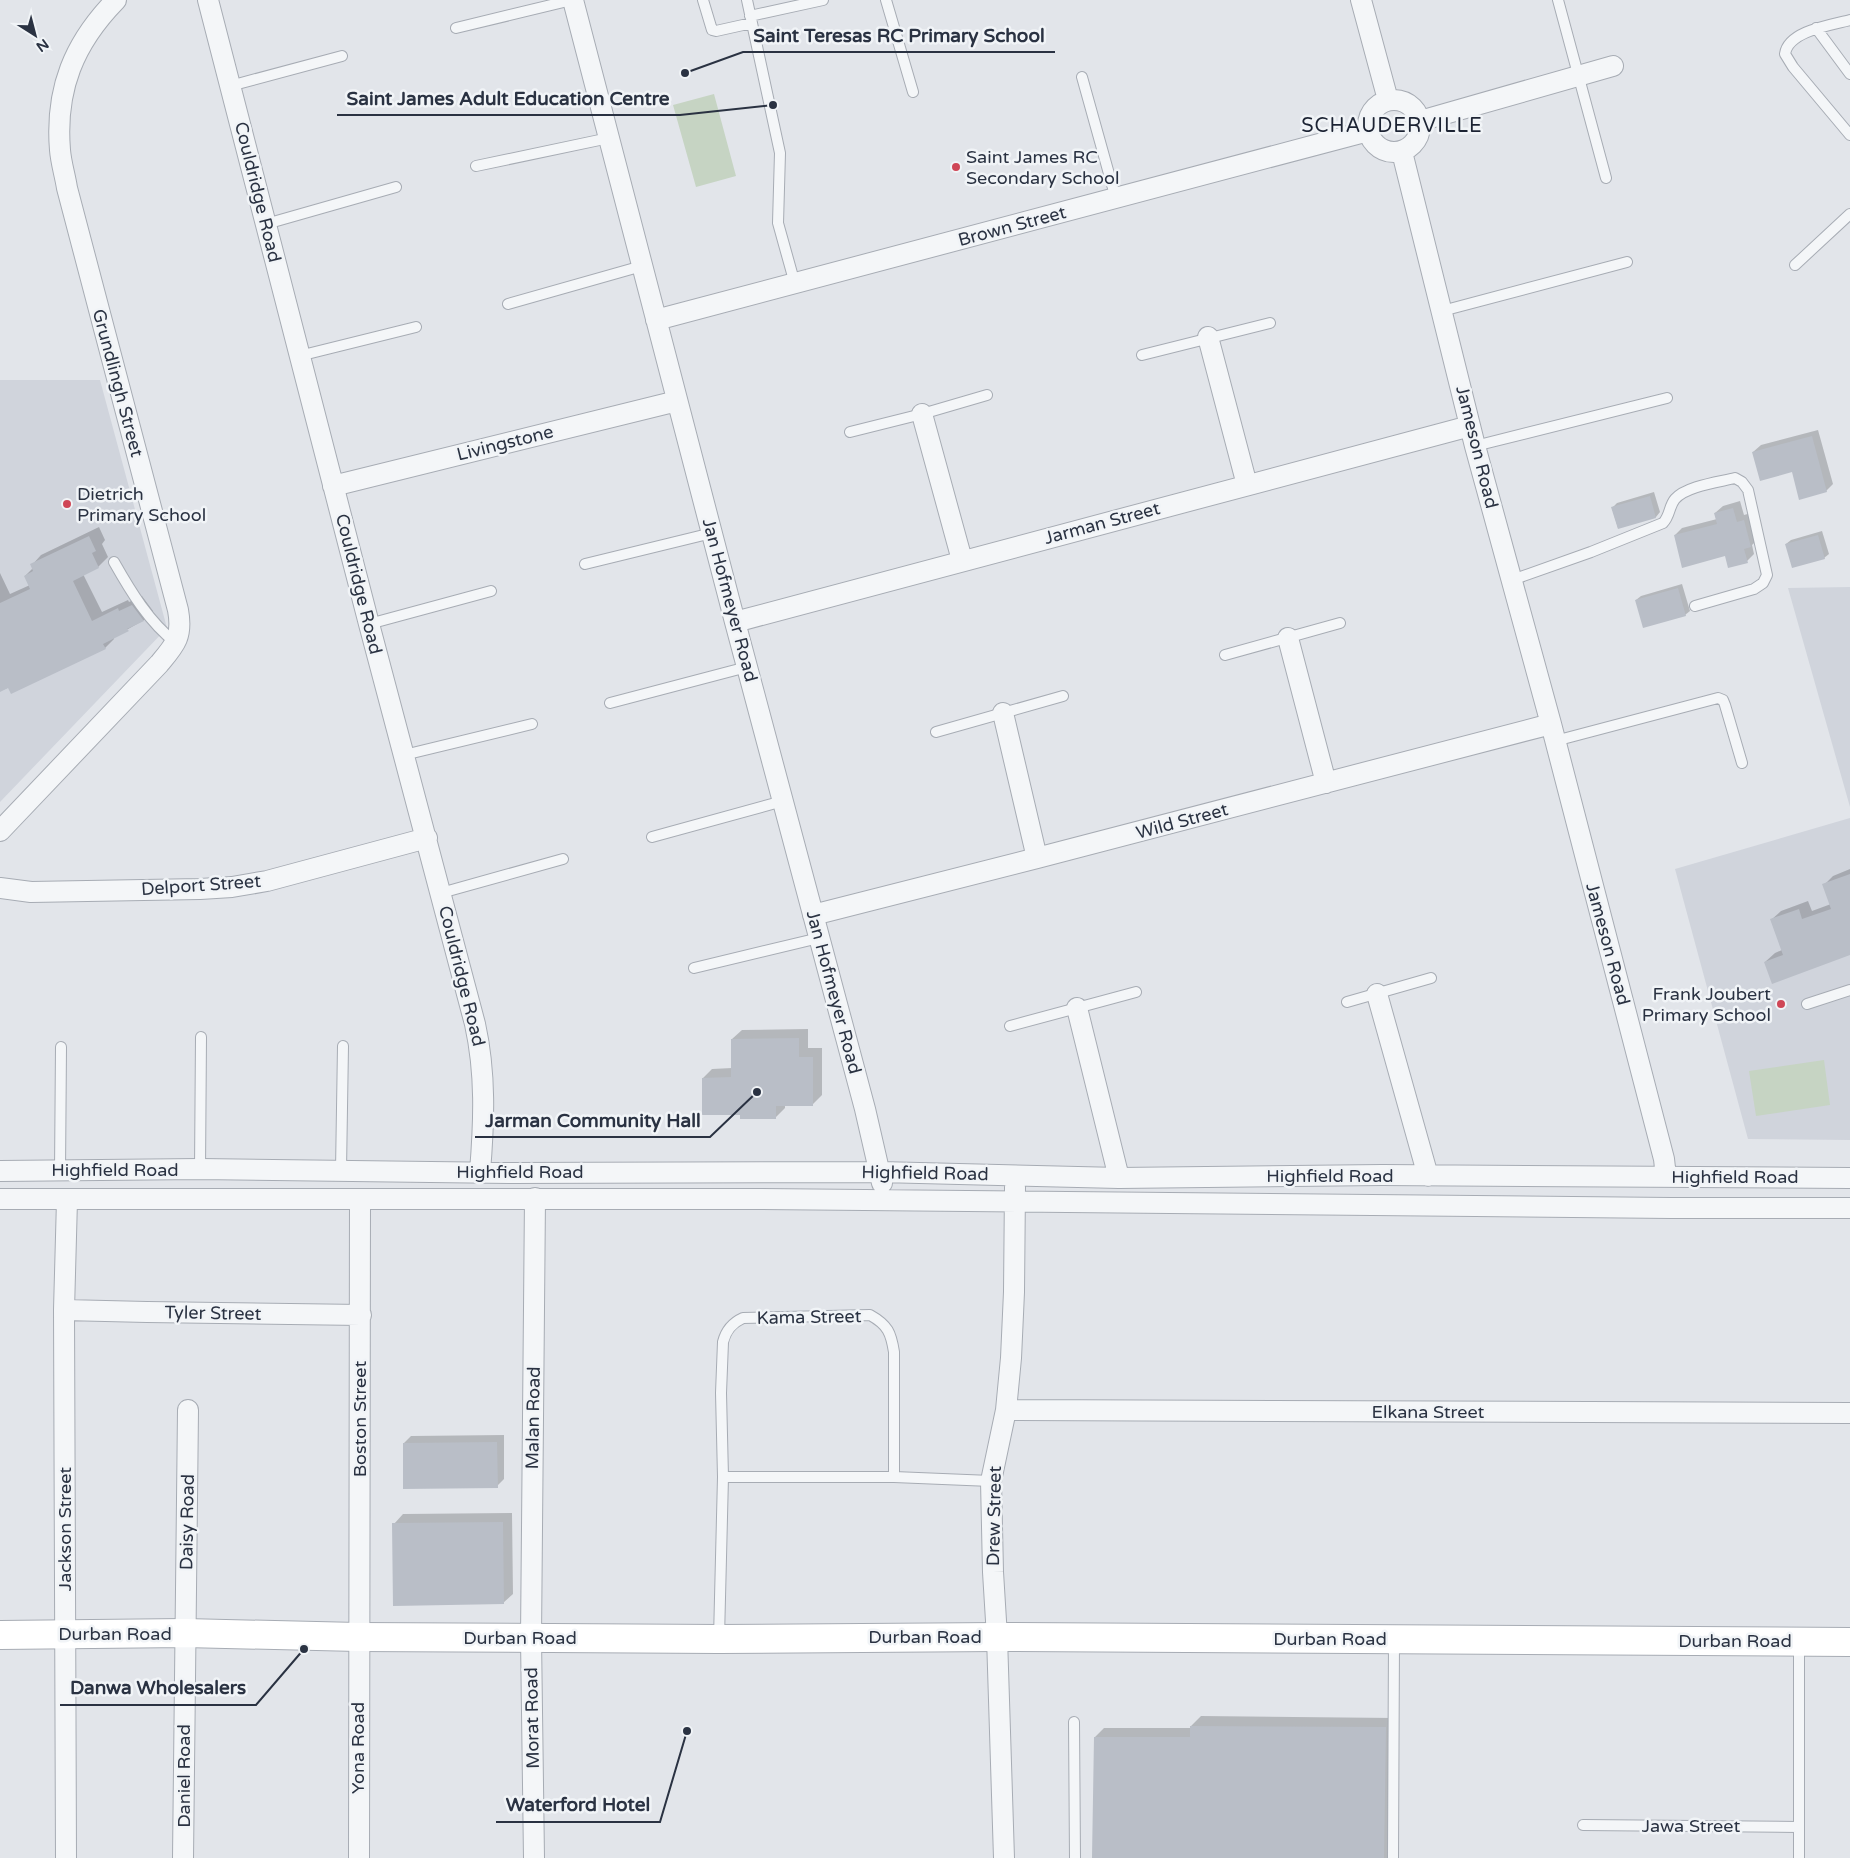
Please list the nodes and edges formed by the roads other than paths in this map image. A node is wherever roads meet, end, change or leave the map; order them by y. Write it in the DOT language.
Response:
graph roads {
  1 [pos="116,0"];
  2 [pos="208,0"];
  3 [pos="572,0"];
  4 [pos="703,0"];
  5 [pos="747,0"];
  6 [pos="823,0"];
  7 [pos="886,0"];
  8 [pos="1361,0"];
  9 [pos="1558,0"];
  10 [pos="751,19"];
  11 [pos="1850,20"];
  12 [pos="456,28"];
  13 [pos="1816,28"];
  14 [pos="342,56"];
  15 [pos="1613,66"];
  16 [pos="1850,74"];
  17 [pos="1578,75"];
  18 [pos="1082,77"];
  19 [pos="230,86"];
  20 [pos="913,92"];
  21 [pos="1388,100"];
  22 [pos="1420,121"];
  23 [pos="1368,131"];
  24 [pos="1850,135"];
  25 [pos="608,138"];
  26 [pos="1402,152"];
  27 [pos="476,166"];
  28 [pos="1606,178"];
  29 [pos="396,187"];
  30 [pos="1116,199"];
  31 [pos="1850,214"];
  32 [pos="266,224"];
  33 [pos="1627,262"];
  34 [pos="1796,265"];
  35 [pos="642,266"];
  36 [pos="796,284"];
  37 [pos="508,304"];
  38 [pos="1442,312"];
  39 [pos="656,320"];
  40 [pos="1270,323"];
  41 [pos="416,327"];
  42 [pos="1208,337"];
  43 [pos="1142,355"];
  44 [pos="300,356"];
  45 [pos="986,394"];
  46 [pos="1667,398"];
  47 [pos="677,401"];
  48 [pos="922,414"];
  49 [pos="1470,426"];
  50 [pos="850,432"];
  51 [pos="1475,446"];
  52 [pos="333,486"];
  53 [pos="1247,486"];
  54 [pos="712,533"];
  55 [pos="962,560"];
  56 [pos="114,562"];
  57 [pos="585,564"];
  58 [pos="1512,580"];
  59 [pos="491,591"];
  60 [pos="1695,606"];
  61 [pos="735,622"];
  62 [pos="1340,623"];
  63 [pos="369,624"];
  64 [pos="1288,638"];
  65 [pos="176,644"];
  66 [pos="1225,655"];
  67 [pos="747,667"];
  68 [pos="1064,696"];
  69 [pos="610,703"];
  70 [pos="1003,713"];
  71 [pos="532,724"];
  72 [pos="936,732"];
  73 [pos="1553,732"];
  74 [pos="404,755"];
  75 [pos="1742,763"];
  76 [pos="1326,783"];
  77 [pos="783,801"];
  78 [pos="0,830"];
  79 [pos="652,837"];
  80 [pos="426,838"];
  81 [pos="1037,858"];
  82 [pos="563,859"];
  83 [pos="0,888"];
  84 [pos="441,893"];
  85 [pos="813,915"];
  86 [pos="819,938"];
  87 [pos="694,968"];
  88 [pos="1431,978"];
  89 [pos="1850,990"];
  90 [pos="1136,992"];
  91 [pos="1377,994"];
  92 [pos="1347,1002"];
  93 [pos="1807,1004"];
  94 [pos="1077,1008"];
  95 [pos="1010,1026"];
  96 [pos="201,1037"];
  97 [pos="343,1046"];
  98 [pos="61,1047"];
  99 [pos="200,1169"];
  100 [pos="341,1170"];
  101 [pos="0,1171"];
  102 [pos="60,1171"];
  103 [pos="480,1172"];
  104 [pos="880,1172"];
  105 [pos="1015,1175"];
  106 [pos="1428,1176"];
  107 [pos="1666,1177"];
  108 [pos="1119,1178"];
  109 [pos="1850,1178"];
  110 [pos="536,1198"];
  111 [pos="0,1199"];
  112 [pos="67,1200"];
  113 [pos="360,1200"];
  114 [pos="885,1200"];
  115 [pos="1014,1200"];
  116 [pos="1850,1208"];
  117 [pos="64,1310"];
  118 [pos="361,1315"];
  119 [pos="188,1410"];
  120 [pos="1006,1410"];
  121 [pos="1850,1413"];
  122 [pos="723,1477"];
  123 [pos="894,1477"];
  124 [pos="991,1482"];
  125 [pos="185,1633"];
  126 [pos="65,1634"];
  127 [pos="0,1635"];
  128 [pos="358,1637"];
  129 [pos="997,1637"];
  130 [pos="531,1638"];
  131 [pos="719,1639"];
  132 [pos="1394,1639"];
  133 [pos="1799,1641"];
  134 [pos="1850,1642"];
  135 [pos="1074,1722"];
  136 [pos="1583,1825"];
  137 [pos="1798,1826"];
  138 [pos="66,1858"];
  139 [pos="183,1858"];
  140 [pos="358,1858"];
  141 [pos="534,1858"];
  142 [pos="1004,1858"];
  143 [pos="1075,1858"];
  144 [pos="1393,1858"];
  145 [pos="1798,1858"];
  1 -- 65 [label="street, Grundlingh Street"];
  2 -- 19 [label="street, Couldridge Road"];
  3 -- 12 [label="lane"];
  3 -- 25 [label="street, Jan Hofmeyer Road"];
  4 -- 10 [label="lane"];
  5 -- 10 [label="lane"];
  6 -- 10 [label="lane"];
  7 -- 20 [label="lane"];
  8 -- 21 [label="street"];
  9 -- 17 [label="lane"];
  10 -- 36 [label="lane"];
  11 -- 13 [label="lane"];
  13 -- 16 [label="lane"];
  13 -- 24 [label="lane"];
  14 -- 19 [label="lane"];
  15 -- 17 [label="street"];
  17 -- 22 [label="street"];
  17 -- 28 [label="lane"];
  18 -- 30 [label="lane"];
  19 -- 32 [label="street, Couldridge Road"];
  21 -- 22 [label="street"];
  21 -- 23 [label="street"];
  22 -- 26 [label="street"];
  23 -- 26 [label="street"];
  23 -- 30 [label="street, Brown Street"];
  25 -- 27 [label="lane"];
  25 -- 35 [label="street, Jan Hofmeyer Road"];
  26 -- 38 [label="street, Jameson Road"];
  29 -- 32 [label="lane"];
  30 -- 36 [label="street, Brown Street"];
  31 -- 34 [label="lane"];
  32 -- 44 [label="street, Couldridge Road"];
  33 -- 38 [label="lane"];
  35 -- 37 [label="lane"];
  35 -- 39 [label="street, Jan Hofmeyer Road"];
  36 -- 39 [label="street, Brown Street"];
  38 -- 49 [label="street, Jameson Road"];
  39 -- 47 [label="street, Jan Hofmeyer Road"];
  40 -- 42 [label="lane"];
  41 -- 44 [label="lane"];
  42 -- 43 [label="lane"];
  42 -- 53 [label="street"];
  44 -- 52 [label="street, Couldridge Road"];
  45 -- 48 [label="lane"];
  46 -- 51 [label="lane"];
  47 -- 52 [label="street, Livingstone"];
  47 -- 54 [label="street, Jan Hofmeyer Road"];
  48 -- 50 [label="lane"];
  48 -- 55 [label="street"];
  49 -- 51 [label="street, Jameson Road"];
  49 -- 53 [label="street, Jarman Street"];
  51 -- 58 [label="street, Jameson Road"];
  52 -- 63 [label="street, Couldridge Road"];
  53 -- 55 [label="street, Jarman Street"];
  54 -- 57 [label="lane"];
  54 -- 61 [label="street, Jan Hofmeyer Road"];
  55 -- 61 [label="street, Jarman Street"];
  56 -- 65 [label="lane"];
  58 -- 60 [label="lane"];
  58 -- 73 [label="street, Jameson Road"];
  59 -- 63 [label="lane"];
  61 -- 67 [label="street, Jan Hofmeyer Road"];
  62 -- 64 [label="lane"];
  63 -- 74 [label="street, Couldridge Road"];
  64 -- 66 [label="lane"];
  64 -- 76 [label="street"];
  65 -- 78 [label="street"];
  67 -- 69 [label="lane"];
  67 -- 77 [label="street, Jan Hofmeyer Road"];
  68 -- 70 [label="lane"];
  70 -- 72 [label="lane"];
  70 -- 81 [label="street"];
  71 -- 74 [label="lane"];
  73 -- 75 [label="lane"];
  73 -- 76 [label="street, Wild Street"];
  73 -- 107 [label="street, Jameson Road"];
  74 -- 80 [label="street, Couldridge Road"];
  76 -- 81 [label="street, Wild Street"];
  77 -- 79 [label="lane"];
  77 -- 85 [label="street, Jan Hofmeyer Road"];
  80 -- 83 [label="street, Delport Street"];
  80 -- 84 [label="street, Couldridge Road"];
  81 -- 85 [label="street, Wild Street"];
  82 -- 84 [label="lane"];
  84 -- 103 [label="street, Couldridge Road"];
  85 -- 86 [label="street, Jan Hofmeyer Road"];
  86 -- 87 [label="lane"];
  86 -- 104 [label="street, Jan Hofmeyer Road"];
  88 -- 91 [label="lane"];
  89 -- 93 [label="lane"];
  90 -- 94 [label="lane"];
  91 -- 92 [label="lane"];
  91 -- 106 [label="street"];
  94 -- 95 [label="lane"];
  94 -- 108 [label="street"];
  96 -- 99 [label="lane"];
  97 -- 100 [label="lane"];
  98 -- 102 [label="lane"];
  99 -- 100 [label="street, Highfield Road"];
  99 -- 102 [label="street, Highfield Road"];
  100 -- 103 [label="street, Highfield Road"];
  101 -- 102 [label="street, Highfield Road"];
  103 -- 104 [label="street, Highfield Road"];
  104 -- 105 [label="street, Highfield Road"];
  104 -- 114 [label="street, Jan Hofmeyer Road"];
  105 -- 108 [label="street, Highfield Road"];
  105 -- 115 [label="street, Drew Street"];
  106 -- 107 [label="street, Highfield Road"];
  106 -- 108 [label="street, Highfield Road"];
  107 -- 109 [label="street, Highfield Road"];
  110 -- 113 [label="street, Highfield Road"];
  110 -- 114 [label="street, Highfield Road"];
  110 -- 130 [label="street, Malan Road"];
  111 -- 112 [label="street, Highfield Road"];
  112 -- 113 [label="street, Highfield Road"];
  112 -- 117 [label="street, Jackson Street"];
  113 -- 118 [label="street, Boston Street"];
  114 -- 115 [label="street, Highfield Road"];
  115 -- 116 [label="street, Highfield Road"];
  115 -- 120 [label="street, Drew Street"];
  117 -- 118 [label="street, Tyler Street"];
  117 -- 126 [label="street, Jackson Street"];
  118 -- 128 [label="street, Boston Street"];
  119 -- 125 [label="street, Daisy Road"];
  120 -- 121 [label="street, Elkana Street"];
  120 -- 124 [label="street, Drew Street"];
  122 -- 123 [label="lane"];
  122 -- 123 [label="lane, Kama Street"];
  122 -- 131 [label="lane, Kama Street"];
  123 -- 124 [label="lane"];
  124 -- 129 [label="street, Drew Street"];
  125 -- 126 [label="street, Durban Road"];
  125 -- 128 [label="street, Durban Road"];
  125 -- 139 [label="street, Daniel Road"];
  126 -- 127 [label="street, Durban Road"];
  126 -- 138 [label="street, Jackson Street"];
  128 -- 130 [label="street, Durban Road"];
  128 -- 140 [label="street, Yona Road"];
  129 -- 131 [label="street, Durban Road"];
  129 -- 132 [label="street, Durban Road"];
  129 -- 142 [label="street, Drew Street"];
  130 -- 131 [label="street, Durban Road"];
  130 -- 141 [label="street, Morat Road"];
  132 -- 133 [label="street, Durban Road"];
  132 -- 144 [label="lane"];
  133 -- 134 [label="street, Durban Road"];
  133 -- 137 [label="lane"];
  135 -- 143 [label="lane"];
  136 -- 137 [label="lane, Jawa Street"];
  137 -- 145 [label="lane"];
}
